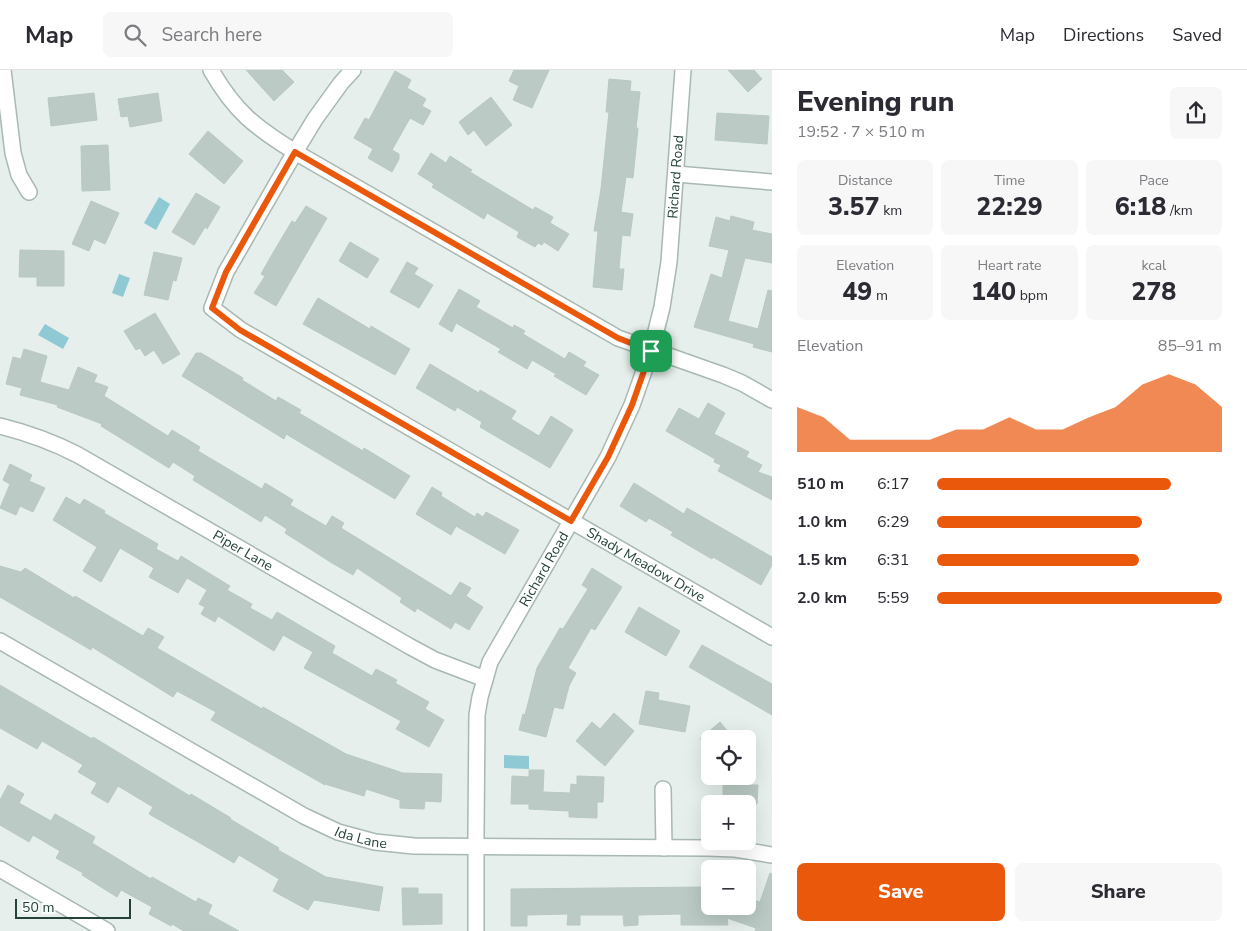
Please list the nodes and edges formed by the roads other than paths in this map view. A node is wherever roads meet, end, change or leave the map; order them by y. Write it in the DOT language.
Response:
graph roads {
  1 [pos="3,70"];
  2 [pos="211,70"];
  3 [pos="353,70"];
  4 [pos="683,70"];
  5 [pos="295,152"];
  6 [pos="676,174"];
  7 [pos="772,182"];
  8 [pos="29,192"];
  9 [pos="651,351"];
  10 [pos="772,400"];
  11 [pos="0,426"];
  12 [pos="571,521"];
  13 [pos="772,637"];
  14 [pos="0,640"];
  15 [pos="485,679"];
  16 [pos="663,789"];
  17 [pos="476,847"];
  18 [pos="664,848"];
  19 [pos="772,856"];
  20 [pos="0,870"];
  21 [pos="107,931"];
  22 [pos="476,931"];
  1 -- 8 [label="street"];
  2 -- 5 [label="street"];
  3 -- 5 [label="street"];
  4 -- 6 [label="street, Richard Road"];
  5 -- 9 [label="street"];
  5 -- 12 [label="street, Shady Meadow Drive"];
  6 -- 7 [label="street"];
  6 -- 9 [label="street, Richard Road"];
  9 -- 10 [label="street"];
  9 -- 12 [label="street, Richard Road"];
  11 -- 15 [label="street, Piper Lane"];
  12 -- 13 [label="street, Shady Meadow Drive"];
  12 -- 15 [label="street, Richard Road"];
  14 -- 17 [label="street, Ida Lane"];
  15 -- 17 [label="street, Richard Road"];
  16 -- 18 [label="street"];
  17 -- 18 [label="street, Ida Lane"];
  17 -- 22 [label="street, Richard Road"];
  18 -- 19 [label="street, Ida Lane"];
  20 -- 21 [label="street"];
}
